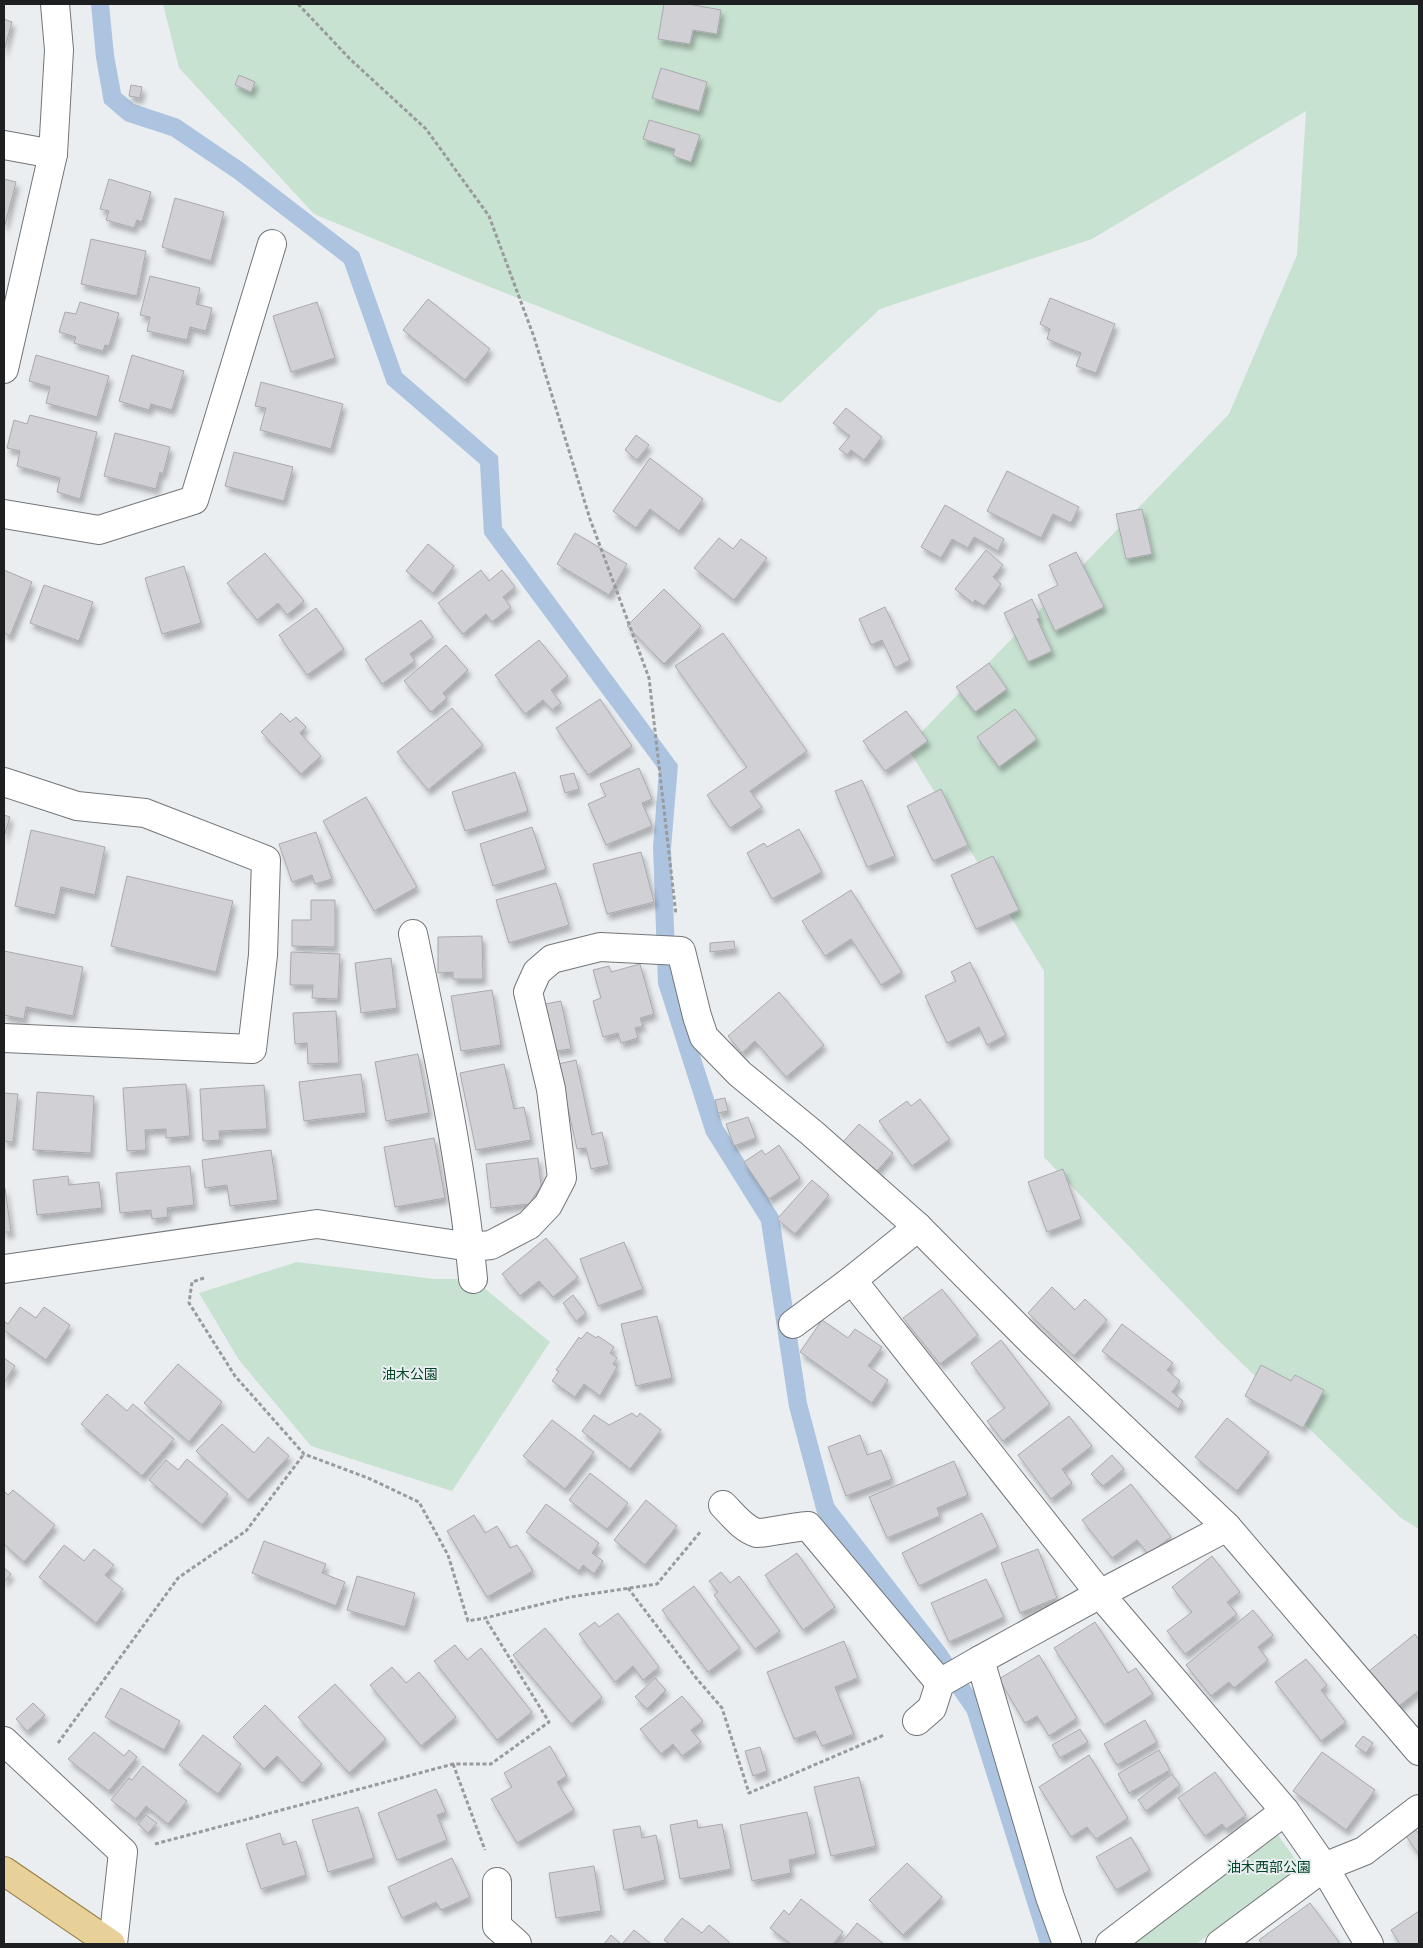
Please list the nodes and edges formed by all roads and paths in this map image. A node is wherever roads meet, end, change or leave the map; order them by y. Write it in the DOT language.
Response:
graph roads {
  1 [pos="55,4"];
  2 [pos="298,4"];
  3 [pos="4,145"];
  4 [pos="53,154"];
  5 [pos="272,244"];
  6 [pos="4,369"];
  7 [pos="4,514"];
  8 [pos="4,782"];
  9 [pos="413,934"];
  10 [pos="680,951"];
  11 [pos="4,1038"];
  12 [pos="918,1227"];
  13 [pos="471,1247"];
  14 [pos="4,1269"];
  15 [pos="207,1277"];
  16 [pos="473,1279"];
  17 [pos="852,1280"];
  18 [pos="793,1324"];
  19 [pos="304,1454"];
  20 [pos="723,1505"];
  21 [pos="1227,1527"];
  22 [pos="628,1588"];
  23 [pos="1100,1594"];
  24 [pos="484,1618"];
  25 [pos="980,1660"];
  26 [pos="940,1683"];
  27 [pos="917,1721"];
  28 [pos="4,1741"];
  29 [pos="1419,1751"];
  30 [pos="452,1764"];
  31 [pos="36,1772"];
  32 [pos="1419,1808"];
  33 [pos="1285,1811"];
  34 [pos="123,1852"];
  35 [pos="1324,1867"];
  36 [pos="4,1871"];
  37 [pos="497,1882"];
  38 [pos="112,1944"];
  39 [pos="517,1944"];
  40 [pos="1067,1944"];
  41 [pos="1110,1944"];
  42 [pos="1220,1944"];
  43 [pos="1369,1944"];
  1 -- 4 [label="street"];
  2 -- 10 [label="path"];
  3 -- 4 [label="street"];
  4 -- 6 [label="street"];
  5 -- 7 [label="street"];
  8 -- 11 [label="street"];
  9 -- 13 [label="street"];
  10 -- 12 [label="street"];
  10 -- 13 [label="street"];
  12 -- 17 [label="street"];
  12 -- 21 [label="street"];
  13 -- 14 [label="street"];
  13 -- 16 [label="street"];
  15 -- 19 [label="path"];
  17 -- 18 [label="street"];
  17 -- 23 [label="street"];
  19 -- 24 [label="path"];
  19 -- 31 [label="path"];
  20 -- 22 [label="path"];
  20 -- 26 [label="street"];
  21 -- 23 [label="street"];
  21 -- 29 [label="street"];
  22 -- 24 [label="path"];
  22 -- 27 [label="path"];
  23 -- 25 [label="street"];
  23 -- 33 [label="street"];
  24 -- 30 [label="path"];
  25 -- 26 [label="street"];
  25 -- 40 [label="street"];
  26 -- 27 [label="street"];
  28 -- 31 [label="street"];
  30 -- 34 [label="path"];
  30 -- 37 [label="path"];
  31 -- 34 [label="street"];
  32 -- 35 [label="street"];
  33 -- 35 [label="street"];
  33 -- 41 [label="street"];
  34 -- 38 [label="street"];
  35 -- 42 [label="street"];
  35 -- 43 [label="street"];
  36 -- 38 [label="main road"];
  37 -- 39 [label="street"];
}
